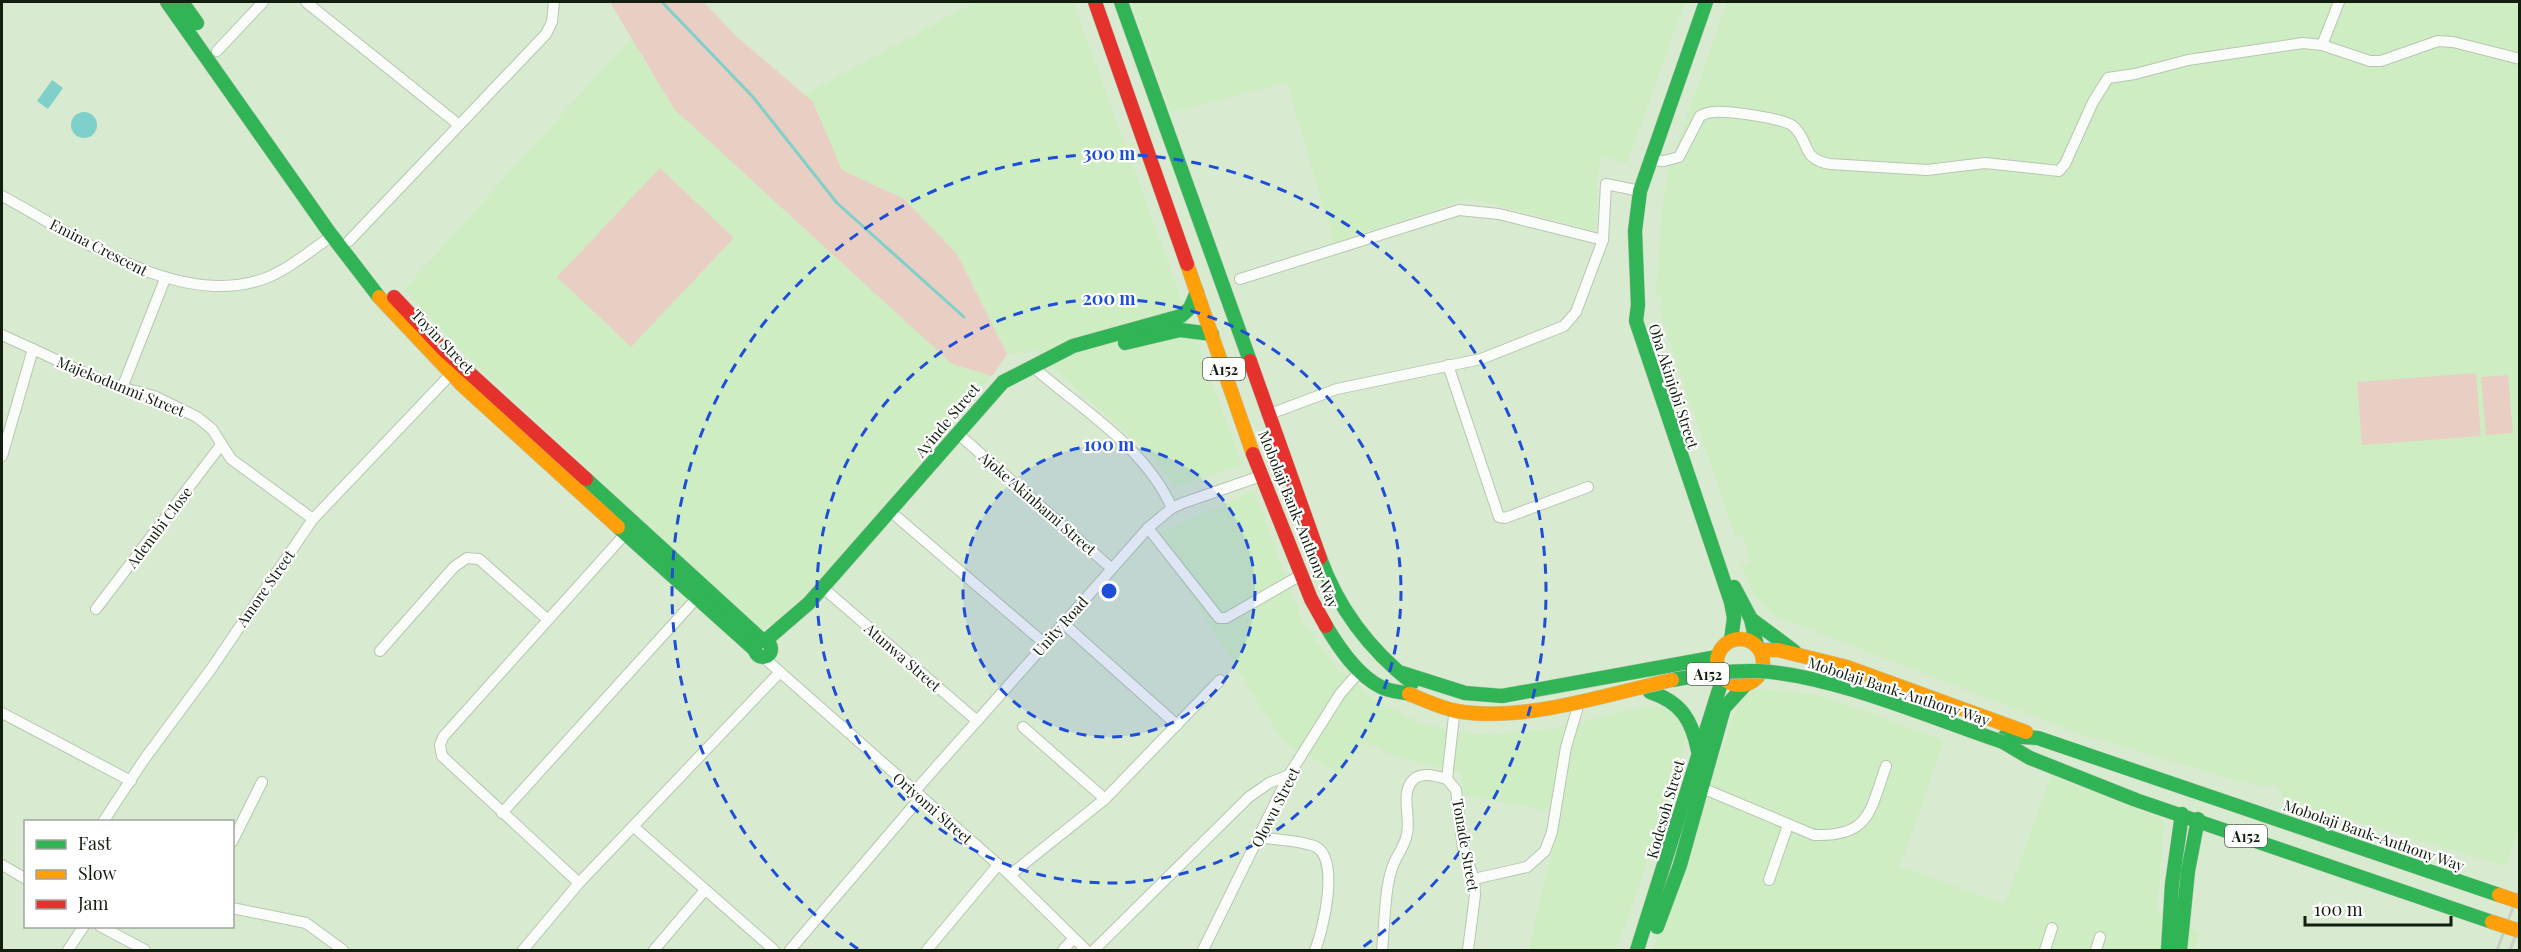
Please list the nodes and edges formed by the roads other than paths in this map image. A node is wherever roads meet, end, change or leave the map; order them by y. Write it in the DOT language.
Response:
graph roads {
  1 [pos="167,2"];
  2 [pos="182,2"];
  3 [pos="263,2"];
  4 [pos="306,2"];
  5 [pos="554,2"];
  6 [pos="1095,2"];
  7 [pos="1121,2"];
  8 [pos="1706,2"];
  9 [pos="2339,2"];
  10 [pos="2322,45"];
  11 [pos="217,51"];
  12 [pos="2520,59"];
  13 [pos="459,125"];
  14 [pos="1650,160"];
  15 [pos="1640,191"];
  16 [pos="2,196"];
  17 [pos="333,236"];
  18 [pos="1603,240"];
  19 [pos="349,241"];
  20 [pos="1210,254"];
  21 [pos="1187,261"];
  22 [pos="165,279"];
  23 [pos="1240,279"];
  24 [pos="1197,292"];
  25 [pos="1638,305"];
  26 [pos="1212,334"];
  27 [pos="2,335"];
  28 [pos="33,349"];
  29 [pos="1448,365"];
  30 [pos="1039,372"];
  31 [pos="451,374"];
  32 [pos="122,388"];
  33 [pos="1267,415"];
  34 [pos="964,439"];
  35 [pos="221,445"];
  36 [pos="2,456"];
  37 [pos="1261,476"];
  38 [pos="1588,487"];
  39 [pos="1172,508"];
  40 [pos="897,517"];
  41 [pos="313,519"];
  42 [pos="1148,528"];
  43 [pos="626,533"];
  44 [pos="1111,568"];
  45 [pos="1300,575"];
  46 [pos="829,593"];
  47 [pos="695,600"];
  48 [pos="96,609"];
  49 [pos="547,619"];
  50 [pos="1751,619"];
  51 [pos="1064,624"];
  52 [pos="1731,640"];
  53 [pos="1044,643"];
  54 [pos="764,648"];
  55 [pos="1759,648"];
  56 [pos="380,651"];
  57 [pos="1801,654"];
  58 [pos="1717,657"];
  59 [pos="1847,668"];
  60 [pos="778,670"];
  61 [pos="1360,671"];
  62 [pos="1398,673"];
  63 [pos="1624,673"];
  64 [pos="1721,676"];
  65 [pos="1759,676"];
  66 [pos="1220,680"];
  67 [pos="1746,684"];
  68 [pos="1381,687"];
  69 [pos="1410,688"];
  70 [pos="1650,692"];
  71 [pos="1839,694"];
  72 [pos="1631,696"];
  73 [pos="1577,710"];
  74 [pos="2,712"];
  75 [pos="1454,716"];
  76 [pos="976,720"];
  77 [pos="1177,725"];
  78 [pos="1023,727"];
  79 [pos="2038,738"];
  80 [pos="2004,739"];
  81 [pos="1698,751"];
  82 [pos="2030,758"];
  83 [pos="1886,766"];
  84 [pos="1289,775"];
  85 [pos="1448,779"];
  86 [pos="131,781"];
  87 [pos="262,782"];
  88 [pos="1702,789"];
  89 [pos="917,795"];
  90 [pos="1105,800"];
  91 [pos="502,813"];
  92 [pos="2182,814"];
  93 [pos="2198,819"];
  94 [pos="104,820"];
  95 [pos="1788,825"];
  96 [pos="634,826"];
  97 [pos="1259,837"];
  98 [pos="234,838"];
  99 [pos="2,865"];
  100 [pos="998,865"];
  101 [pos="1010,875"];
  102 [pos="24,878"];
  103 [pos="1474,879"];
  104 [pos="1769,880"];
  105 [pos="579,884"];
  106 [pos="705,890"];
  107 [pos="2520,902"];
  108 [pos="234,908"];
  109 [pos="83,928"];
  110 [pos="102,928"];
  111 [pos="2052,928"];
  112 [pos="2520,931"];
  113 [pos="2100,937"];
  114 [pos="1073,939"];
  115 [pos="68,951"];
  116 [pos="145,951"];
  117 [pos="343,951"];
  118 [pos="523,951"];
  119 [pos="654,951"];
  120 [pos="774,951"];
  121 [pos="790,951"];
  122 [pos="927,951"];
  123 [pos="1063,951"];
  124 [pos="1086,951"];
  125 [pos="1094,951"];
  126 [pos="1203,951"];
  127 [pos="1315,951"];
  128 [pos="1382,951"];
  129 [pos="1468,951"];
  130 [pos="1637,951"];
  131 [pos="1649,951"];
  132 [pos="2045,951"];
  133 [pos="2096,951"];
  134 [pos="2168,951"];
  135 [pos="2180,951"];
  1 -- 17 [label="main road, Toyin Street"];
  2 -- 11 [label="main road, Toyin Street"];
  3 -- 11 [label="street"];
  4 -- 13 [label="street"];
  5 -- 13 [label="street"];
  6 -- 21 [label="main road, Mobolaji Bank-Anthony Way / A152"];
  7 -- 20 [label="main road, Mobolaji Bank-Anthony Way / A152"];
  8 -- 14 [label="main road, Oba Akinjobi Street"];
  9 -- 10 [label="street"];
  10 -- 12 [label="street"];
  10 -- 14 [label="street"];
  11 -- 19 [label="main road, Toyin Street"];
  13 -- 19 [label="street"];
  14 -- 15 [label="main road, Oba Akinjobi Street"];
  15 -- 18 [label="street"];
  15 -- 25 [label="main road, Oba Akinjobi Street"];
  16 -- 22 [label="street, Emina Crescent"];
  17 -- 22 [label="street, Emina Crescent"];
  17 -- 31 [label="main road, Toyin Street"];
  18 -- 23 [label="street"];
  18 -- 29 [label="street"];
  19 -- 54 [label="main road, Toyin Street"];
  20 -- 21 [label="main road"];
  20 -- 33 [label="main road, Mobolaji Bank-Anthony Way / A152"];
  21 -- 24 [label="main road, Mobolaji Bank-Anthony Way / A152"];
  22 -- 32 [label="street"];
  24 -- 26 [label="main road, Mobolaji Bank-Anthony Way / A152"];
  24 -- 54 [label="main road, Ayinde Street"];
  25 -- 50 [label="main road"];
  25 -- 52 [label="main road, Oba Akinjobi Street"];
  26 -- 30 [label="main road, Ayinde Street"];
  26 -- 37 [label="main road, Mobolaji Bank-Anthony Way / A152"];
  27 -- 28 [label="street, Majekodunmi Street"];
  28 -- 32 [label="street, Majekodunmi Street"];
  28 -- 36 [label="street"];
  29 -- 33 [label="street"];
  29 -- 38 [label="street"];
  30 -- 34 [label="main road, Ayinde Street"];
  30 -- 39 [label="street"];
  31 -- 41 [label="street, Amore Street"];
  31 -- 43 [label="main road, Toyin Street"];
  32 -- 35 [label="street, Majekodunmi Street"];
  33 -- 62 [label="main road, Mobolaji Bank-Anthony Way / A152"];
  34 -- 40 [label="main road, Ayinde Street"];
  34 -- 44 [label="street, Ajoke Akinbami Street"];
  35 -- 41 [label="street, Majekodunmi Street"];
  35 -- 48 [label="street, Adenubi Close"];
  37 -- 39 [label="street, Unity Road"];
  37 -- 45 [label="main road, Mobolaji Bank-Anthony Way / A152"];
  39 -- 42 [label="street, Unity Road"];
  40 -- 46 [label="main road, Ayinde Street"];
  40 -- 53 [label="street"];
  41 -- 86 [label="street, Amore Street"];
  42 -- 44 [label="street, Unity Road"];
  42 -- 45 [label="street"];
  43 -- 47 [label="main road, Toyin Street"];
  43 -- 49 [label="street"];
  44 -- 51 [label="street, Unity Road"];
  45 -- 61 [label="main road, Mobolaji Bank-Anthony Way / A152"];
  46 -- 54 [label="main road, Ayinde Street"];
  46 -- 76 [label="street, Atunwa Street"];
  47 -- 54 [label="main road, Toyin Street"];
  47 -- 91 [label="street"];
  49 -- 56 [label="street"];
  49 -- 91 [label="street"];
  50 -- 55 [label="main road"];
  50 -- 57 [label="main road"];
  51 -- 53 [label="street, Unity Road"];
  51 -- 77 [label="street"];
  52 -- 55 [label="main road"];
  52 -- 58 [label="main road"];
  53 -- 76 [label="street, Unity Road"];
  54 -- 60 [label="street, Toyin Street"];
  55 -- 57 [label="main road"];
  55 -- 65 [label="main road"];
  57 -- 59 [label="main road"];
  58 -- 63 [label="main road"];
  58 -- 64 [label="main road"];
  59 -- 71 [label="main road"];
  59 -- 79 [label="main road"];
  60 -- 89 [label="street, Oriyomi Street"];
  60 -- 96 [label="street"];
  61 -- 68 [label="main road, Mobolaji Bank-Anthony Way / A152"];
  61 -- 84 [label="street, Olowu Street"];
  62 -- 63 [label="main road"];
  62 -- 69 [label="main road, Mobolaji Bank-Anthony Way / A152"];
  63 -- 72 [label="main road"];
  64 -- 67 [label="main road"];
  64 -- 70 [label="main road"];
  64 -- 81 [label="main road, Kodesoh Street"];
  65 -- 67 [label="main road"];
  65 -- 71 [label="main road"];
  66 -- 77 [label="street"];
  67 -- 88 [label="main road, Kodesoh Street"];
  68 -- 69 [label="main road, Mobolaji Bank-Anthony Way / A152"];
  68 -- 75 [label="main road"];
  69 -- 80 [label="main road, Mobolaji Bank-Anthony Way / A152"];
  70 -- 72 [label="main road"];
  70 -- 81 [label="main road"];
  71 -- 82 [label="main road"];
  72 -- 73 [label="main road"];
  73 -- 75 [label="main road"];
  73 -- 103 [label="street"];
  74 -- 86 [label="street"];
  75 -- 85 [label="street"];
  76 -- 89 [label="street, Unity Road"];
  77 -- 90 [label="street"];
  78 -- 90 [label="street"];
  79 -- 80 [label="main road, Mobolaji Bank-Anthony Way / A152"];
  79 -- 107 [label="main road, Mobolaji Bank-Anthony Way / A152, bridge"];
  80 -- 82 [label="main road, Mobolaji Bank-Anthony Way / A152"];
  81 -- 130 [label="main road, Kodesoh Street"];
  82 -- 92 [label="main road, Mobolaji Bank-Anthony Way / A152"];
  83 -- 95 [label="street"];
  84 -- 97 [label="street, Olowu Street"];
  84 -- 125 [label="street"];
  85 -- 103 [label="street, Tonade Street"];
  85 -- 128 [label="street"];
  86 -- 94 [label="street, Amore Street"];
  87 -- 98 [label="street"];
  88 -- 95 [label="street"];
  88 -- 131 [label="main road, Kodesoh Street"];
  89 -- 100 [label="street, Oriyomi Street"];
  89 -- 121 [label="street, Unity Road"];
  90 -- 101 [label="street"];
  91 -- 105 [label="street"];
  92 -- 93 [label="main road, Mobolaji Bank-Anthony Way / A152"];
  92 -- 134 [label="main road"];
  93 -- 112 [label="main road, Mobolaji Bank-Anthony Way / A152, bridge"];
  93 -- 135 [label="main road"];
  95 -- 104 [label="street"];
  96 -- 105 [label="street"];
  96 -- 106 [label="street"];
  97 -- 126 [label="street, Olowu Street"];
  97 -- 127 [label="street"];
  99 -- 102 [label="street"];
  100 -- 101 [label="street, Oriyomi Street"];
  100 -- 122 [label="street"];
  101 -- 114 [label="street, Oriyomi Street"];
  103 -- 129 [label="street, Tonade Street"];
  105 -- 118 [label="street"];
  106 -- 119 [label="street"];
  106 -- 120 [label="street"];
  108 -- 117 [label="street"];
  109 -- 115 [label="street"];
  110 -- 116 [label="street"];
  111 -- 132 [label="street"];
  113 -- 133 [label="street"];
  114 -- 123 [label="street"];
  114 -- 124 [label="street, Oriyomi Street"];
}
